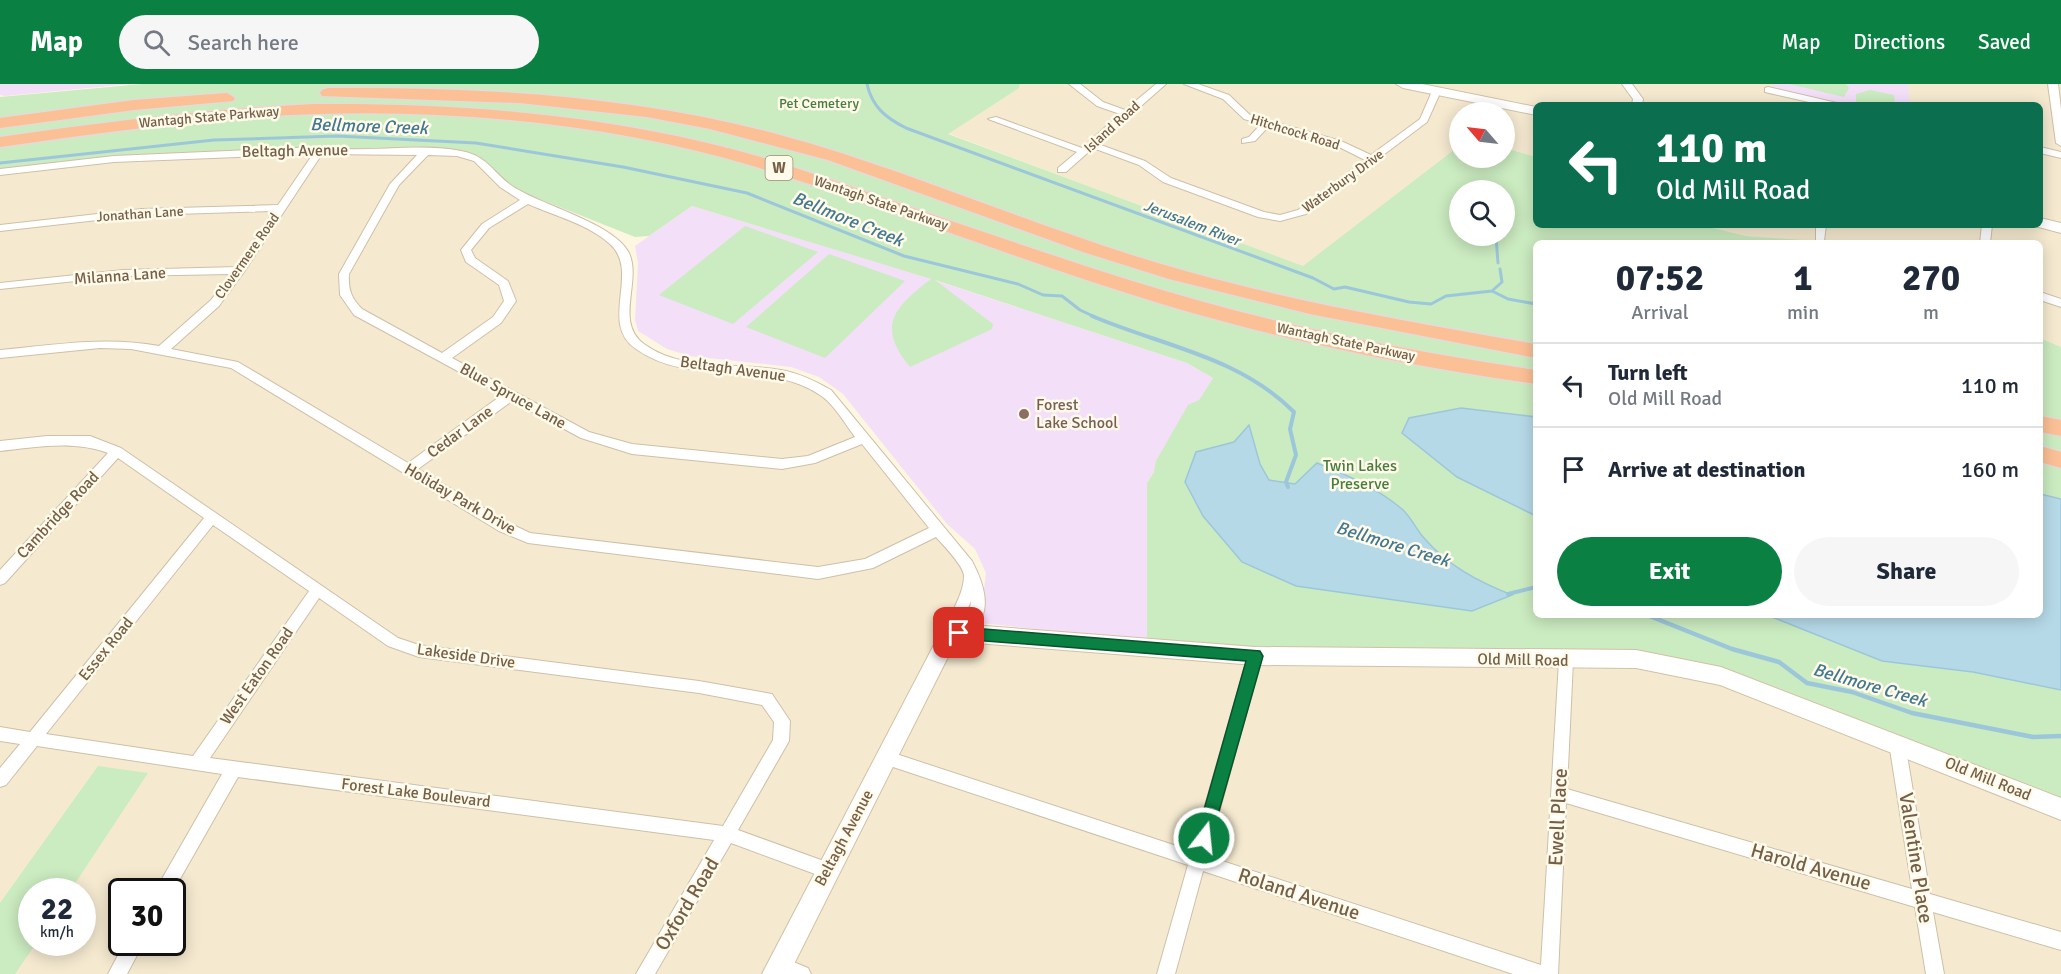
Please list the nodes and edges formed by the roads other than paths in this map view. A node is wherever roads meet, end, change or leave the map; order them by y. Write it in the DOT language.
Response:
graph roads {
  1 [pos="1074,84"];
  2 [pos="1161,84"];
  3 [pos="1189,84"];
  4 [pos="1403,84"];
  5 [pos="1627,84"];
  6 [pos="2054,84"];
  7 [pos="1436,91"];
  8 [pos="1768,91"];
  9 [pos="1638,102"];
  10 [pos="1820,102"];
  11 [pos="1533,110"];
  12 [pos="1125,113"];
  13 [pos="993,119"];
  14 [pos="0,123"];
  15 [pos="1266,124"];
  16 [pos="0,141"];
  17 [pos="1245,141"];
  18 [pos="2061,143"];
  19 [pos="1089,149"];
  20 [pos="320,150"];
  21 [pos="2043,151"];
  22 [pos="425,152"];
  23 [pos="2061,155"];
  24 [pos="1374,160"];
  25 [pos="1062,170"];
  26 [pos="0,172"];
  27 [pos="529,199"];
  28 [pos="281,207"];
  29 [pos="2043,224"];
  30 [pos="0,228"];
  31 [pos="1821,228"];
  32 [pos="2061,228"];
  33 [pos="1820,239"];
  34 [pos="240,270"];
  35 [pos="0,286"];
  36 [pos="2043,297"];
  37 [pos="2061,303"];
  38 [pos="162,350"];
  39 [pos="1533,350"];
  40 [pos="0,354"];
  41 [pos="443,358"];
  42 [pos="1533,377"];
  43 [pos="511,395"];
  44 [pos="2043,425"];
  45 [pos="2061,428"];
  46 [pos="862,439"];
  47 [pos="0,446"];
  48 [pos="117,451"];
  49 [pos="2043,455"];
  50 [pos="2061,460"];
  51 [pos="409,469"];
  52 [pos="211,518"];
  53 [pos="937,530"];
  54 [pos="0,579"];
  55 [pos="317,590"];
  56 [pos="959,633"];
  57 [pos="1255,656"];
  58 [pos="1566,661"];
  59 [pos="0,734"];
  60 [pos="34,738"];
  61 [pos="1897,743"];
  62 [pos="886,758"];
  63 [pos="198,762"];
  64 [pos="234,769"];
  65 [pos="0,780"];
  66 [pos="1560,794"];
  67 [pos="2061,809"];
  68 [pos="728,834"];
  69 [pos="1198,860"];
  70 [pos="826,870"];
  71 [pos="171,878"];
  72 [pos="1924,901"];
  73 [pos="2061,941"];
  74 [pos="127,956"];
  75 [pos="777,970"];
  76 [pos="117,974"];
  77 [pos="645,974"];
  78 [pos="802,974"];
  79 [pos="1166,974"];
  80 [pos="1540,974"];
  81 [pos="1549,974"];
  82 [pos="1935,974"];
  1 -- 12 [label="street"];
  2 -- 12 [label="street, Island Road"];
  3 -- 15 [label="street, Hitchcock Road"];
  4 -- 7 [label="street"];
  5 -- 9 [label="street"];
  6 -- 18 [label="street"];
  7 -- 11 [label="street"];
  7 -- 24 [label="street, Waterbury Drive"];
  8 -- 10 [label="street"];
  12 -- 19 [label="street, Island Road"];
  13 -- 19 [label="street, Waterbury Drive"];
  14 -- 39 [label="highway, Wantagh State Parkway / W"];
  15 -- 17 [label="street"];
  15 -- 24 [label="street, Hitchcock Road"];
  16 -- 42 [label="highway, Wantagh State Parkway / W"];
  19 -- 24 [label="street, Waterbury Drive"];
  19 -- 25 [label="street, Island Road"];
  20 -- 22 [label="street, Beltagh Avenue"];
  20 -- 26 [label="street, Beltagh Avenue"];
  20 -- 28 [label="street, Clovermere Road"];
  21 -- 23 [label="street"];
  22 -- 27 [label="street, Beltagh Avenue"];
  22 -- 41 [label="street, Blue Spruce Lane"];
  27 -- 41 [label="street"];
  27 -- 46 [label="street, Beltagh Avenue"];
  28 -- 30 [label="street, Jonathan Lane"];
  28 -- 34 [label="street, Clovermere Road"];
  29 -- 32 [label="street"];
  31 -- 33 [label="street"];
  34 -- 35 [label="street, Milanna Lane"];
  34 -- 38 [label="street, Clovermere Road"];
  36 -- 37 [label="street"];
  38 -- 40 [label="street, Holiday Park Drive"];
  38 -- 51 [label="street, Holiday Park Drive"];
  41 -- 43 [label="street, Blue Spruce Lane"];
  43 -- 46 [label="street, Blue Spruce Lane"];
  43 -- 51 [label="street, Cedar Lane"];
  44 -- 45 [label="highway"];
  46 -- 53 [label="street, Beltagh Avenue"];
  47 -- 48 [label="street, Lakeside Drive"];
  48 -- 52 [label="street, Lakeside Drive"];
  48 -- 54 [label="street, Cambridge Road"];
  49 -- 50 [label="highway"];
  51 -- 53 [label="street, Holiday Park Drive"];
  52 -- 55 [label="street, Lakeside Drive"];
  52 -- 60 [label="street, Essex Road"];
  53 -- 56 [label="street, Beltagh Avenue"];
  55 -- 63 [label="street, West Eaton Road"];
  55 -- 68 [label="street, Lakeside Drive"];
  56 -- 57 [label="street, Old Mill Road"];
  56 -- 62 [label="street, Beltagh Avenue"];
  57 -- 58 [label="street, Old Mill Road"];
  57 -- 69 [label="street"];
  58 -- 61 [label="street, Old Mill Road"];
  58 -- 66 [label="street, Ewell Place"];
  59 -- 60 [label="street, Forest Lake Boulevard"];
  60 -- 63 [label="street, Forest Lake Boulevard"];
  60 -- 65 [label="street, Essex Road"];
  61 -- 67 [label="street, Old Mill Road"];
  61 -- 72 [label="street, Valentine Place"];
  62 -- 69 [label="street, Roland Avenue"];
  62 -- 70 [label="street, Beltagh Avenue"];
  63 -- 64 [label="street, Forest Lake Boulevard"];
  64 -- 68 [label="street, Forest Lake Boulevard"];
  64 -- 71 [label="street"];
  66 -- 72 [label="street, Harold Avenue"];
  66 -- 81 [label="street, Ewell Place"];
  68 -- 70 [label="street, Forest Lake Boulevard"];
  68 -- 77 [label="street, Oxford Road"];
  69 -- 79 [label="street"];
  69 -- 80 [label="street, Roland Avenue"];
  70 -- 75 [label="street, Beltagh Avenue"];
  72 -- 73 [label="street, Harold Avenue"];
  72 -- 82 [label="street, Valentine Place"];
  74 -- 76 [label="street"];
  75 -- 78 [label="street"];
}
